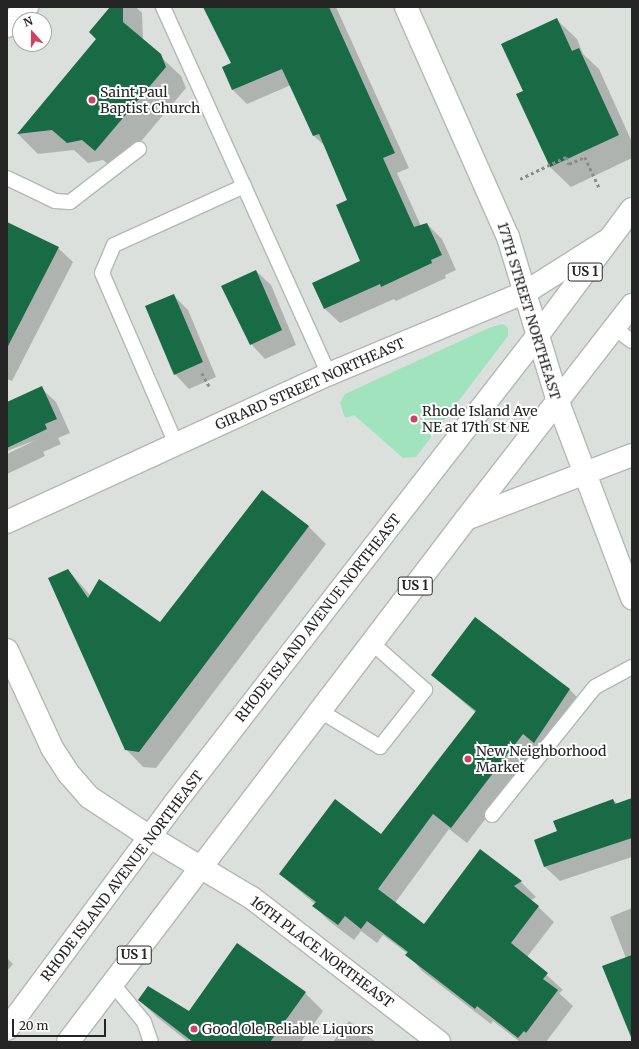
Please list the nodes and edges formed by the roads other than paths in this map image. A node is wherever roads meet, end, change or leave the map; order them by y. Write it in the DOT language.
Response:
graph roads {
  1 [pos="27,7"];
  2 [pos="163,7"];
  3 [pos="406,7"];
  4 [pos="7,26"];
  5 [pos="140,149"];
  6 [pos="7,178"];
  7 [pos="244,186"];
  8 [pos="632,209"];
  9 [pos="610,239"];
  10 [pos="526,292"];
  11 [pos="632,305"];
  12 [pos="614,328"];
  13 [pos="538,335"];
  14 [pos="632,341"];
  15 [pos="329,374"];
  16 [pos="558,402"];
  17 [pos="176,444"];
  18 [pos="632,455"];
  19 [pos="584,473"];
  20 [pos="466,519"];
  21 [pos="7,522"];
  22 [pos="632,598"];
  23 [pos="372,643"];
  24 [pos="7,650"];
  25 [pos="632,667"];
  26 [pos="320,711"];
  27 [pos="492,815"];
  28 [pos="150,837"];
  29 [pos="200,868"];
  30 [pos="112,983"];
  31 [pos="7,1029"];
  32 [pos="68,1042"];
  33 [pos="151,1042"];
  34 [pos="439,1042"];
  1 -- 4 [label="street"];
  2 -- 7 [label="lane"];
  3 -- 10 [label="street, 17TH STREET NORTHEAST"];
  5 -- 6 [label="lane"];
  7 -- 15 [label="lane"];
  7 -- 17 [label="lane"];
  8 -- 9 [label="street, RHODE ISLAND AVENUE NORTHEAST / US 1"];
  9 -- 10 [label="street, GIRARD STREET NORTHEAST"];
  9 -- 13 [label="street, RHODE ISLAND AVENUE NORTHEAST / US 1"];
  10 -- 13 [label="street, 17TH STREET NORTHEAST"];
  10 -- 15 [label="street, GIRARD STREET NORTHEAST"];
  11 -- 12 [label="street, US 1"];
  12 -- 14 [label="lane"];
  12 -- 16 [label="street, US 1"];
  13 -- 16 [label="street, 17TH STREET NORTHEAST"];
  13 -- 28 [label="street, RHODE ISLAND AVENUE NORTHEAST / US 1"];
  15 -- 17 [label="street, GIRARD STREET NORTHEAST"];
  16 -- 19 [label="street, 17TH STREET NORTHEAST"];
  16 -- 20 [label="street, US 1"];
  17 -- 21 [label="street, GIRARD STREET NORTHEAST"];
  18 -- 19 [label="street"];
  19 -- 20 [label="street"];
  19 -- 22 [label="street, 17TH STREET NORTHEAST"];
  20 -- 23 [label="street, US 1"];
  23 -- 26 [label="street, US 1"];
  23 -- 26 [label="lane"];
  24 -- 28 [label="street, 16TH PLACE NORTHEAST"];
  25 -- 27 [label="lane"];
  26 -- 29 [label="street, US 1"];
  28 -- 29 [label="street, 16TH PLACE NORTHEAST"];
  28 -- 31 [label="street, RHODE ISLAND AVENUE NORTHEAST / US 1"];
  29 -- 30 [label="street, US 1"];
  29 -- 34 [label="street, 16TH PLACE NORTHEAST"];
  30 -- 32 [label="street, US 1"];
  30 -- 33 [label="lane"];
}
